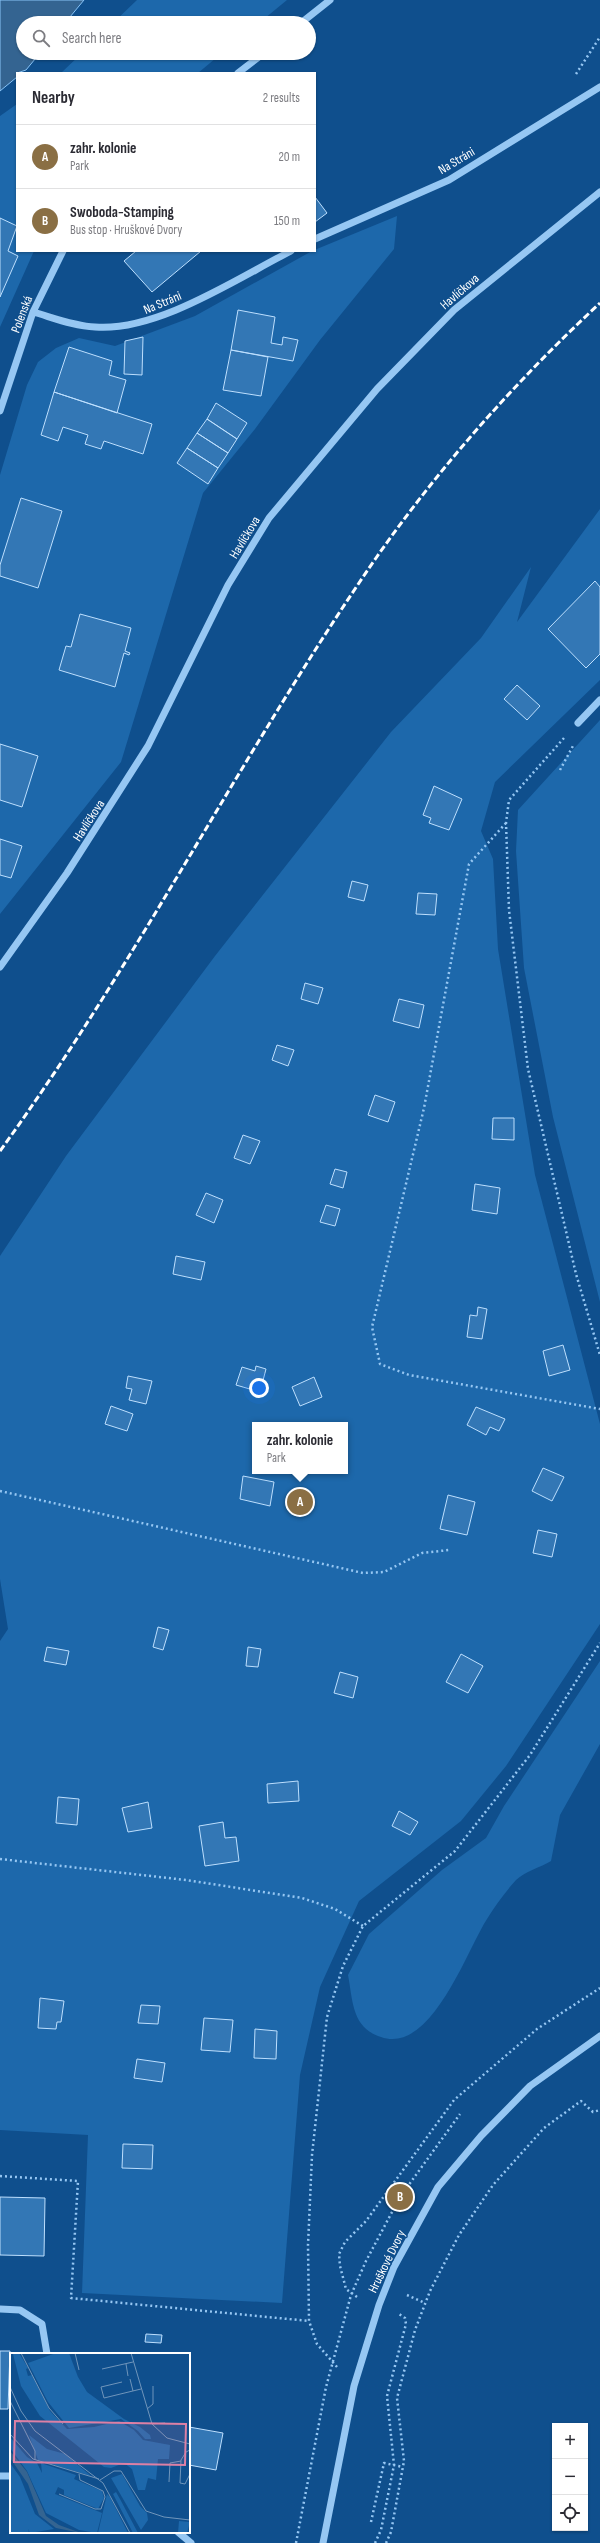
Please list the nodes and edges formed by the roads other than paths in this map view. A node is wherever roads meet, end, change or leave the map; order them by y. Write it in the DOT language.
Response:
graph roads {
  1 [pos="330,0"];
  2 [pos="310,16"];
  3 [pos="255,60"];
  4 [pos="239,72"];
  5 [pos="600,87"];
  6 [pos="600,192"];
  7 [pos="316,238"];
  8 [pos="63,252"];
  9 [pos="289,252"];
  10 [pos="33,312"];
  11 [pos="0,411"];
  12 [pos="600,700"];
  13 [pos="578,723"];
  14 [pos="0,967"];
  15 [pos="600,2036"];
  16 [pos="0,2309"];
  17 [pos="47,2353"];
  18 [pos="179,2533"];
  19 [pos="191,2543"];
  20 [pos="323,2543"];
  1 -- 2 [label="street"];
  3 -- 4 [label="street"];
  5 -- 7 [label="street, Na Stráni"];
  6 -- 14 [label="street, Havlíčkova"];
  8 -- 10 [label="street, Polenská"];
  9 -- 10 [label="street, Na Stráni"];
  10 -- 11 [label="street, Polenská"];
  12 -- 13 [label="street"];
  15 -- 20 [label="street, Hruškové Dvory"];
  16 -- 17 [label="street"];
  18 -- 19 [label="street"];
}
